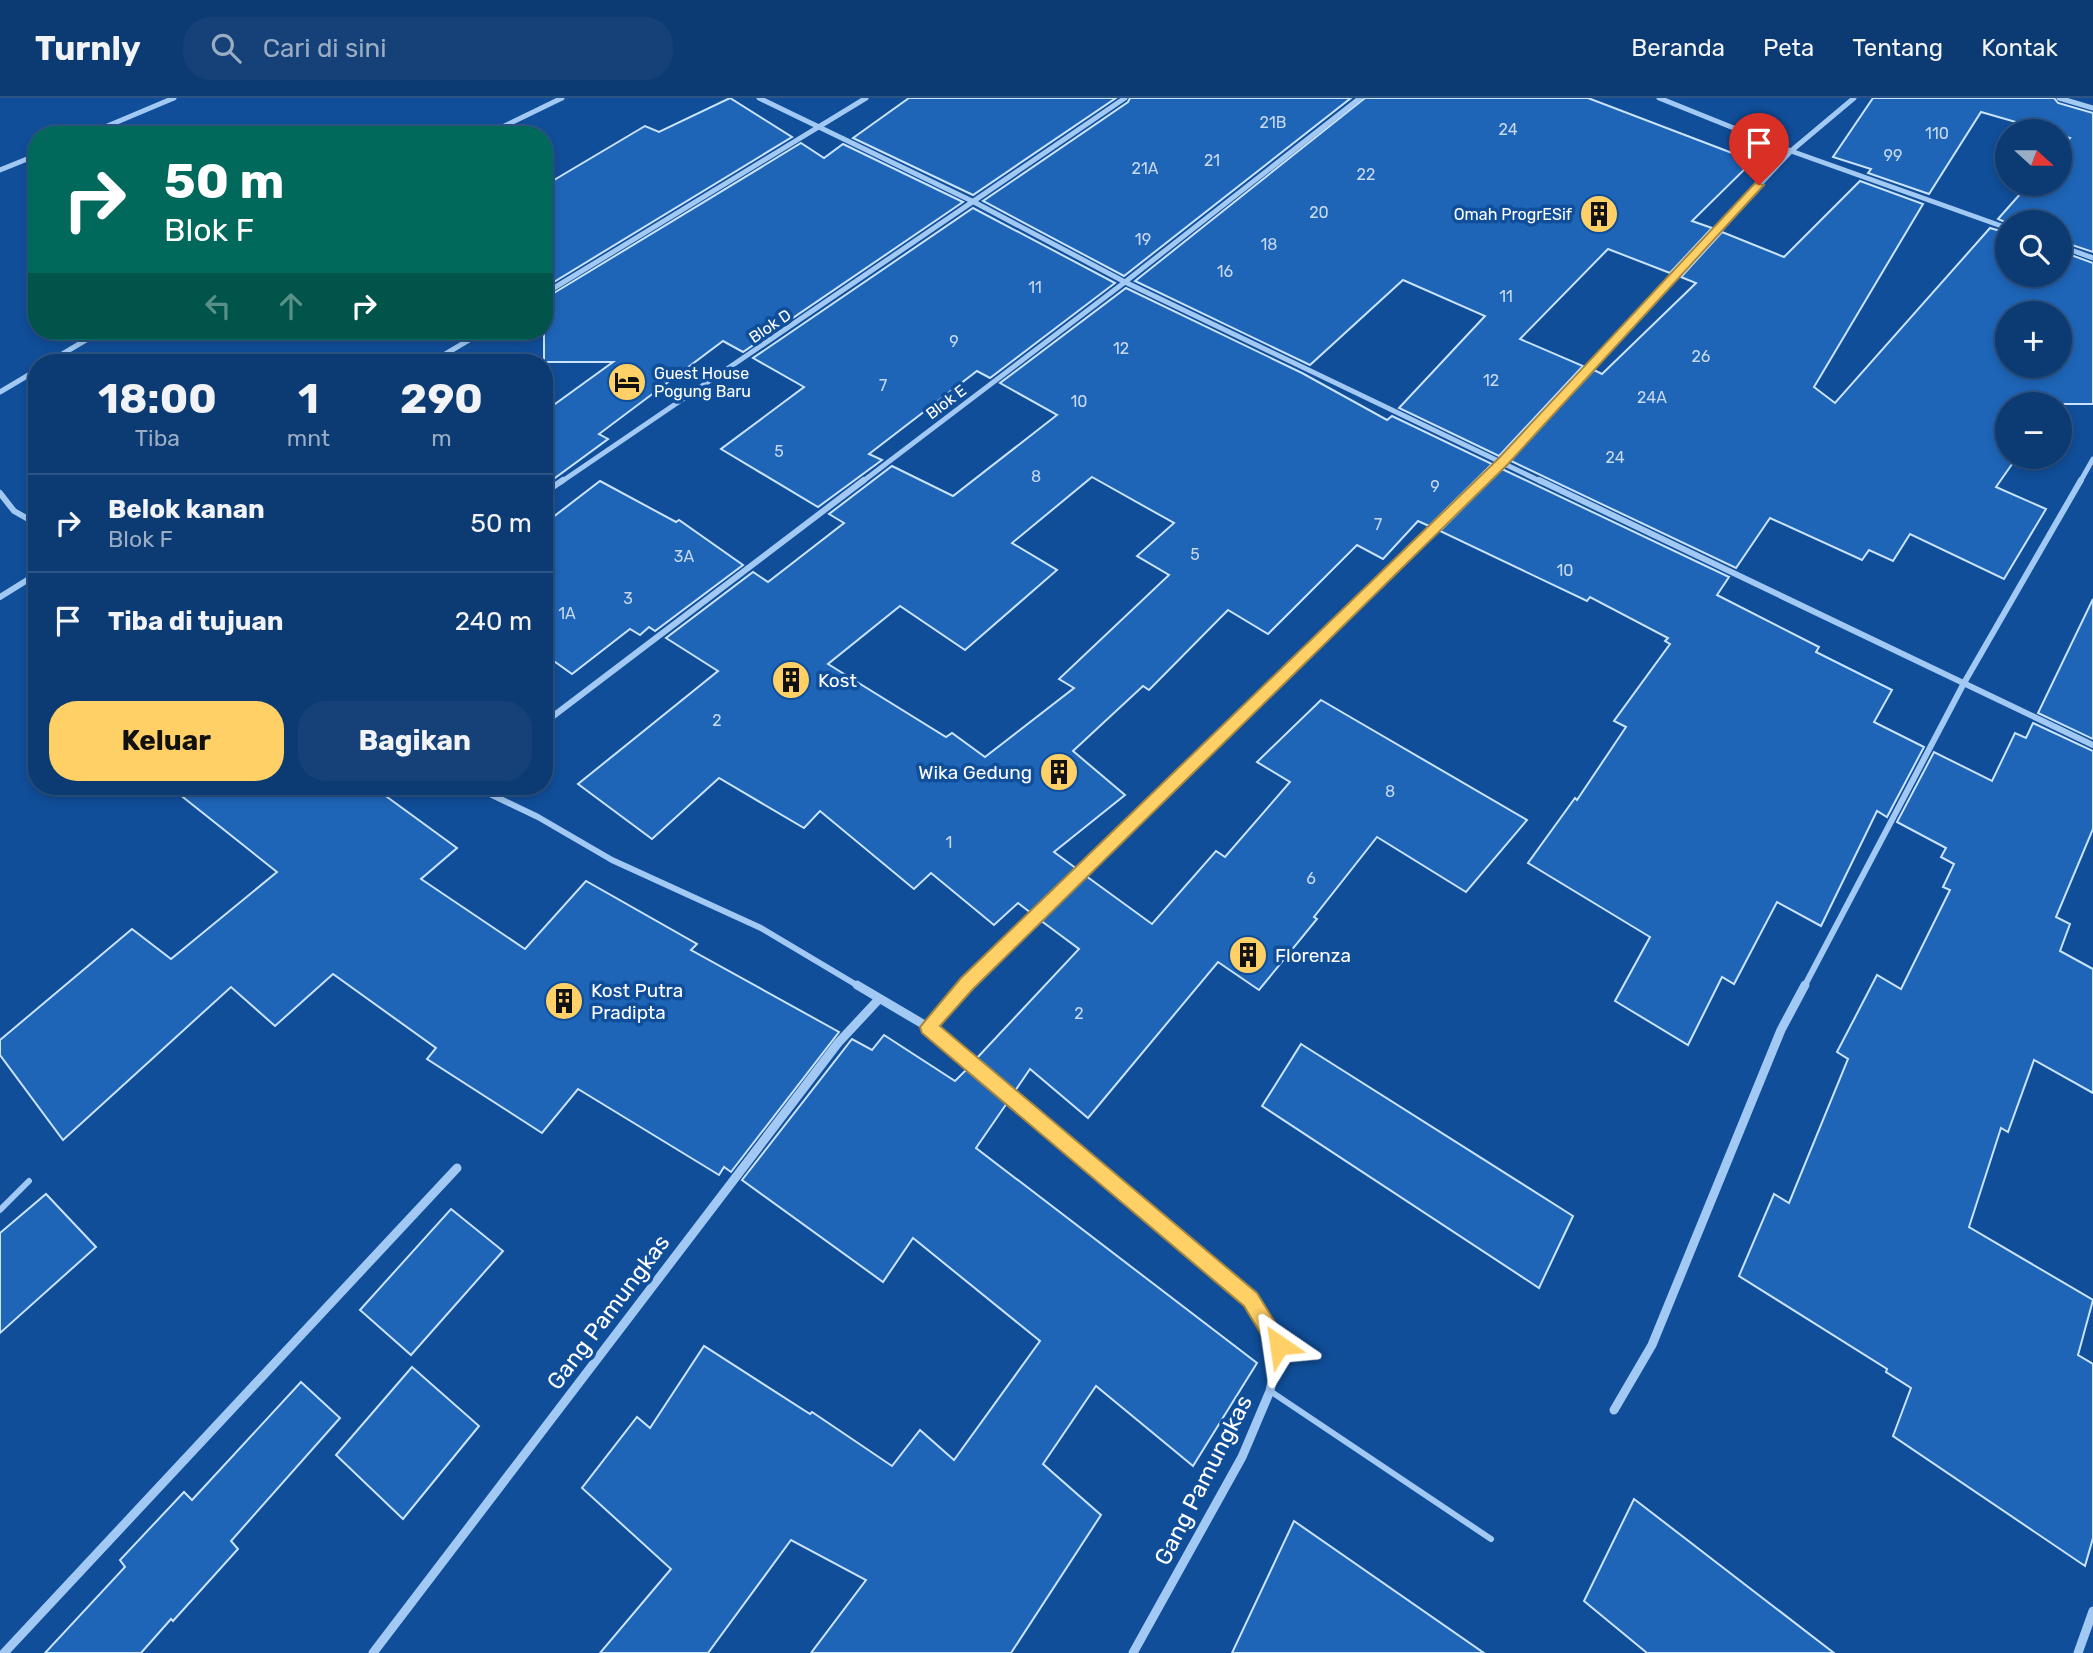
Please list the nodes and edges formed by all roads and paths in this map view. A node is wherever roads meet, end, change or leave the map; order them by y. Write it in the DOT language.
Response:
graph roads {
  1 [pos="174,98"];
  2 [pos="562,98"];
  3 [pos="759,98"];
  4 [pos="866,98"];
  5 [pos="1125,98"];
  6 [pos="1360,98"];
  7 [pos="1659,98"];
  8 [pos="1854,98"];
  9 [pos="2059,98"];
  10 [pos="2093,108"];
  11 [pos="107,126"];
  12 [pos="504,126"];
  13 [pos="819,128"];
  14 [pos="1791,151"];
  15 [pos="28,159"];
  16 [pos="0,170"];
  17 [pos="974,202"];
  18 [pos="1995,224"];
  19 [pos="2072,250"];
  20 [pos="2093,258"];
  21 [pos="1125,282"];
  22 [pos="553,289"];
  23 [pos="86,340"];
  24 [pos="469,340"];
  25 [pos="62,354"];
  26 [pos="445,354"];
  27 [pos="28,375"];
  28 [pos="0,392"];
  29 [pos="2093,459"];
  30 [pos="1503,461"];
  31 [pos="553,487"];
  32 [pos="0,493"];
  33 [pos="28,519"];
  34 [pos="28,580"];
  35 [pos="0,597"];
  36 [pos="1964,683"];
  37 [pos="553,716"];
  38 [pos="2093,745"];
  39 [pos="492,795"];
  40 [pos="879,999"];
  41 [pos="928,1027"];
  42 [pos="457,1168"];
  43 [pos="29,1181"];
  44 [pos="0,1210"];
  45 [pos="1270,1391"];
  46 [pos="1614,1410"];
  47 [pos="1492,1539"];
  48 [pos="2093,1611"];
  49 [pos="4,1653"];
  50 [pos="373,1653"];
  51 [pos="1133,1653"];
  52 [pos="2078,1653"];
  1 -- 11 [label="street"];
  2 -- 12 [label="street"];
  3 -- 13 [label="street"];
  4 -- 13 [label="street"];
  5 -- 17 [label="street"];
  6 -- 21 [label="street, Blok E"];
  7 -- 14 [label="street"];
  8 -- 14 [label="street"];
  9 -- 10 [label="street"];
  13 -- 17 [label="street"];
  13 -- 22 [label="street"];
  14 -- 18 [label="street"];
  14 -- 30 [label="street"];
  15 -- 16 [label="street"];
  17 -- 21 [label="street"];
  17 -- 31 [label="street, Blok D"];
  19 -- 20 [label="street"];
  21 -- 30 [label="street"];
  21 -- 37 [label="street, Blok E"];
  23 -- 25 [label="street"];
  24 -- 26 [label="street"];
  27 -- 28 [label="street"];
  29 -- 36 [label="street"];
  30 -- 36 [label="street"];
  30 -- 41 [label="street"];
  32 -- 33 [label="street"];
  34 -- 35 [label="street"];
  36 -- 38 [label="street"];
  36 -- 46 [label="street"];
  39 -- 40 [label="street, Gang Pamungkas"];
  40 -- 41 [label="street, Gang Pamungkas"];
  40 -- 50 [label="street, Gang Pamungkas"];
  41 -- 45 [label="street, Gang Pamungkas"];
  42 -- 49 [label="street"];
  43 -- 44 [label="lane"];
  45 -- 47 [label="lane"];
  45 -- 51 [label="street, Gang Pamungkas"];
  48 -- 52 [label="street"];
}
